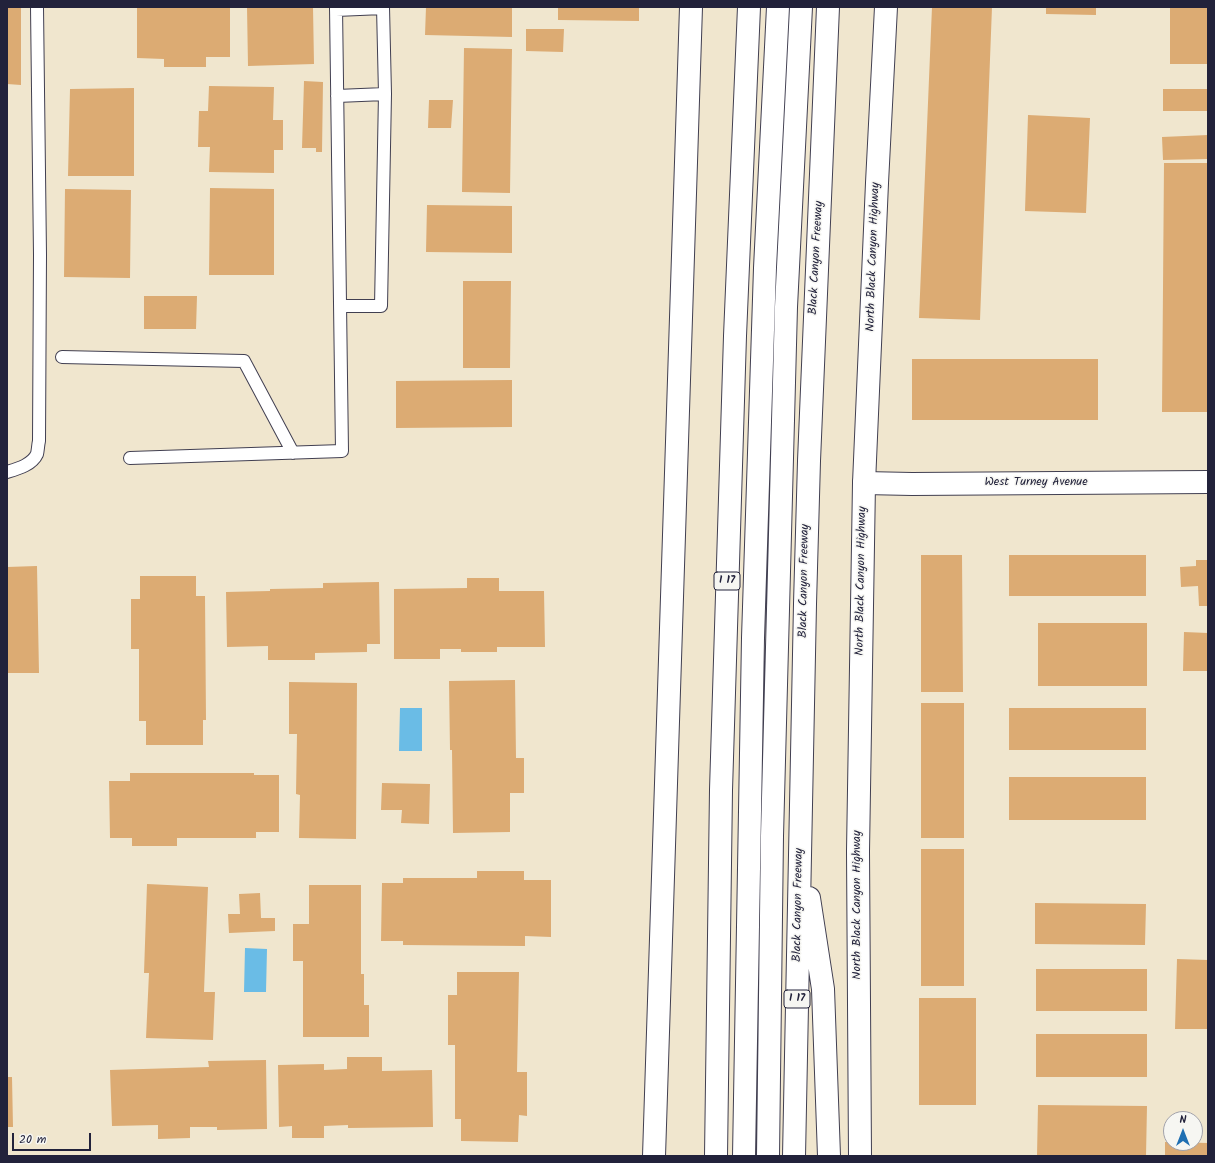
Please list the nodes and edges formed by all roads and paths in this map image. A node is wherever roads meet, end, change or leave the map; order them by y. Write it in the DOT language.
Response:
graph roads {
  1 [pos="37,7"];
  2 [pos="691,7"];
  3 [pos="749,7"];
  4 [pos="778,7"];
  5 [pos="801,7"];
  6 [pos="828,7"];
  7 [pos="886,7"];
  8 [pos="383,8"];
  9 [pos="336,9"];
  10 [pos="385,94"];
  11 [pos="337,96"];
  12 [pos="340,306"];
  13 [pos="62,357"];
  14 [pos="294,453"];
  15 [pos="130,458"];
  16 [pos="7,472"];
  17 [pos="1208,482"];
  18 [pos="864,483"];
  19 [pos="800,843"];
  20 [pos="654,1156"];
  21 [pos="716,1156"];
  22 [pos="744,1156"];
  23 [pos="768,1156"];
  24 [pos="794,1156"];
  25 [pos="829,1156"];
  26 [pos="860,1156"];
  1 -- 16 [label="lane"];
  2 -- 20 [label="main road"];
  3 -- 21 [label="main road, I 17"];
  4 -- 22 [label="main road"];
  5 -- 23 [label="main road"];
  6 -- 19 [label="main road, Black Canyon Freeway / I 17"];
  7 -- 18 [label="main road, North Black Canyon Highway"];
  8 -- 9 [label="lane"];
  8 -- 10 [label="lane"];
  9 -- 11 [label="lane"];
  10 -- 11 [label="lane"];
  10 -- 12 [label="lane"];
  11 -- 12 [label="lane"];
  12 -- 14 [label="lane"];
  13 -- 14 [label="lane"];
  14 -- 15 [label="lane"];
  17 -- 18 [label="main road, West Turney Avenue"];
  18 -- 26 [label="main road, North Black Canyon Highway"];
  19 -- 24 [label="main road, Black Canyon Freeway / I 17"];
  19 -- 25 [label="main road"];
}
